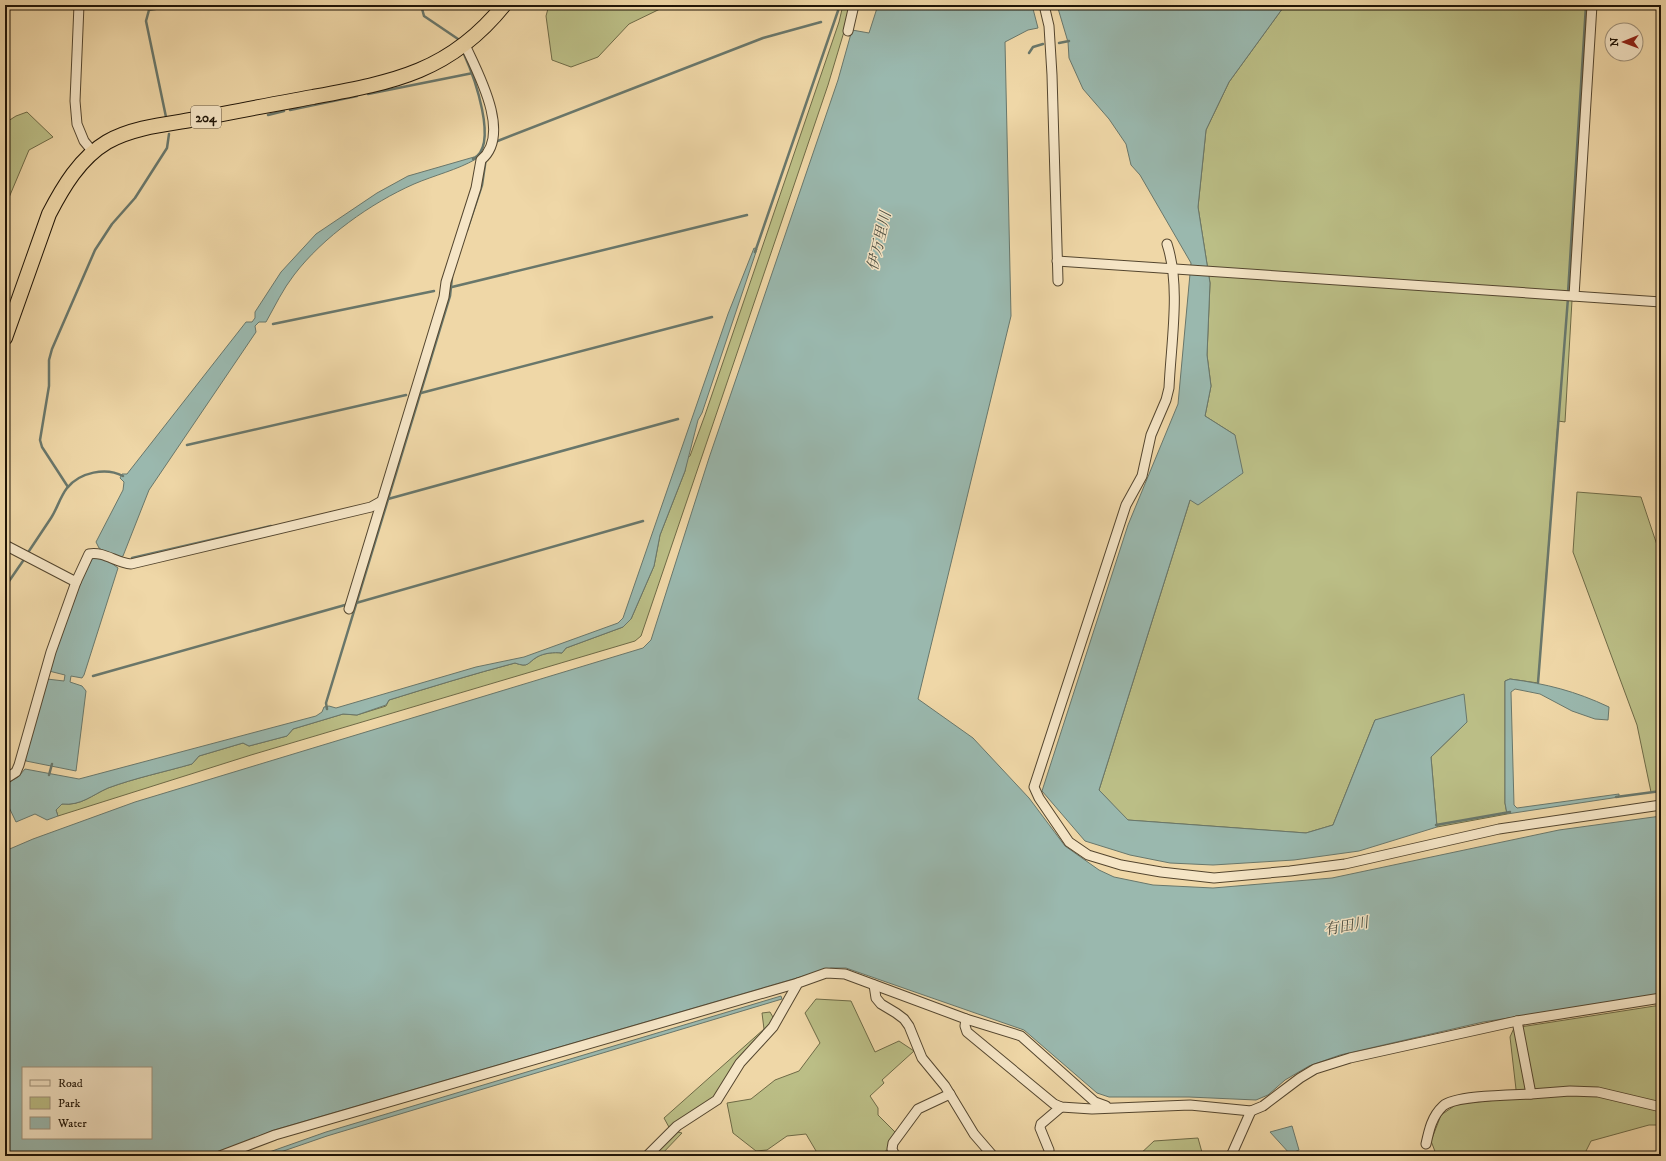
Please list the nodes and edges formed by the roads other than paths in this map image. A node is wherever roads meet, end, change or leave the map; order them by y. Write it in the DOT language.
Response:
graph roads {
  1 [pos="80,5"];
  2 [pos="504,5"];
  3 [pos="854,5"];
  4 [pos="1044,5"];
  5 [pos="1592,5"];
  6 [pos="848,31"];
  7 [pos="465,45"];
  8 [pos="93,152"];
  9 [pos="1167,244"];
  10 [pos="1057,261"];
  11 [pos="1177,270"];
  12 [pos="1058,281"];
  13 [pos="1574,296"];
  14 [pos="1661,302"];
  15 [pos="5,338"];
  16 [pos="380,502"];
  17 [pos="5,544"];
  18 [pos="76,582"];
  19 [pos="349,609"];
  20 [pos="5,779"];
  21 [pos="1661,805"];
  22 [pos="798,983"];
  23 [pos="874,986"];
  24 [pos="1661,998"];
  25 [pos="966,1019"];
  26 [pos="1517,1021"];
  27 [pos="950,1094"];
  28 [pos="1531,1094"];
  29 [pos="1061,1107"];
  30 [pos="1107,1107"];
  31 [pos="1661,1107"];
  32 [pos="1251,1111"];
  33 [pos="1426,1144"];
  34 [pos="220,1156"];
  35 [pos="647,1156"];
  36 [pos="894,1156"];
  37 [pos="993,1156"];
  38 [pos="1049,1156"];
  39 [pos="1232,1156"];
  1 -- 8 [label="street"];
  2 -- 7 [label="highway, 204"];
  3 -- 6 [label="street"];
  4 -- 10 [label="street"];
  5 -- 13 [label="street"];
  7 -- 8 [label="highway, 204"];
  7 -- 16 [label="street"];
  8 -- 15 [label="highway, 204"];
  9 -- 11 [label="street"];
  10 -- 11 [label="street"];
  10 -- 12 [label="street"];
  11 -- 13 [label="street"];
  11 -- 21 [label="street"];
  13 -- 14 [label="street"];
  16 -- 18 [label="street"];
  16 -- 19 [label="street"];
  17 -- 18 [label="street"];
  18 -- 20 [label="street"];
  22 -- 23 [label="street"];
  22 -- 34 [label="street"];
  22 -- 35 [label="street"];
  23 -- 25 [label="street"];
  23 -- 27 [label="street"];
  24 -- 26 [label="street"];
  25 -- 29 [label="street"];
  25 -- 30 [label="street"];
  26 -- 28 [label="street"];
  26 -- 32 [label="street"];
  27 -- 36 [label="street"];
  27 -- 37 [label="street"];
  28 -- 31 [label="street"];
  28 -- 33 [label="street"];
  29 -- 30 [label="street"];
  29 -- 38 [label="street"];
  30 -- 32 [label="street"];
  32 -- 39 [label="street"];
}
